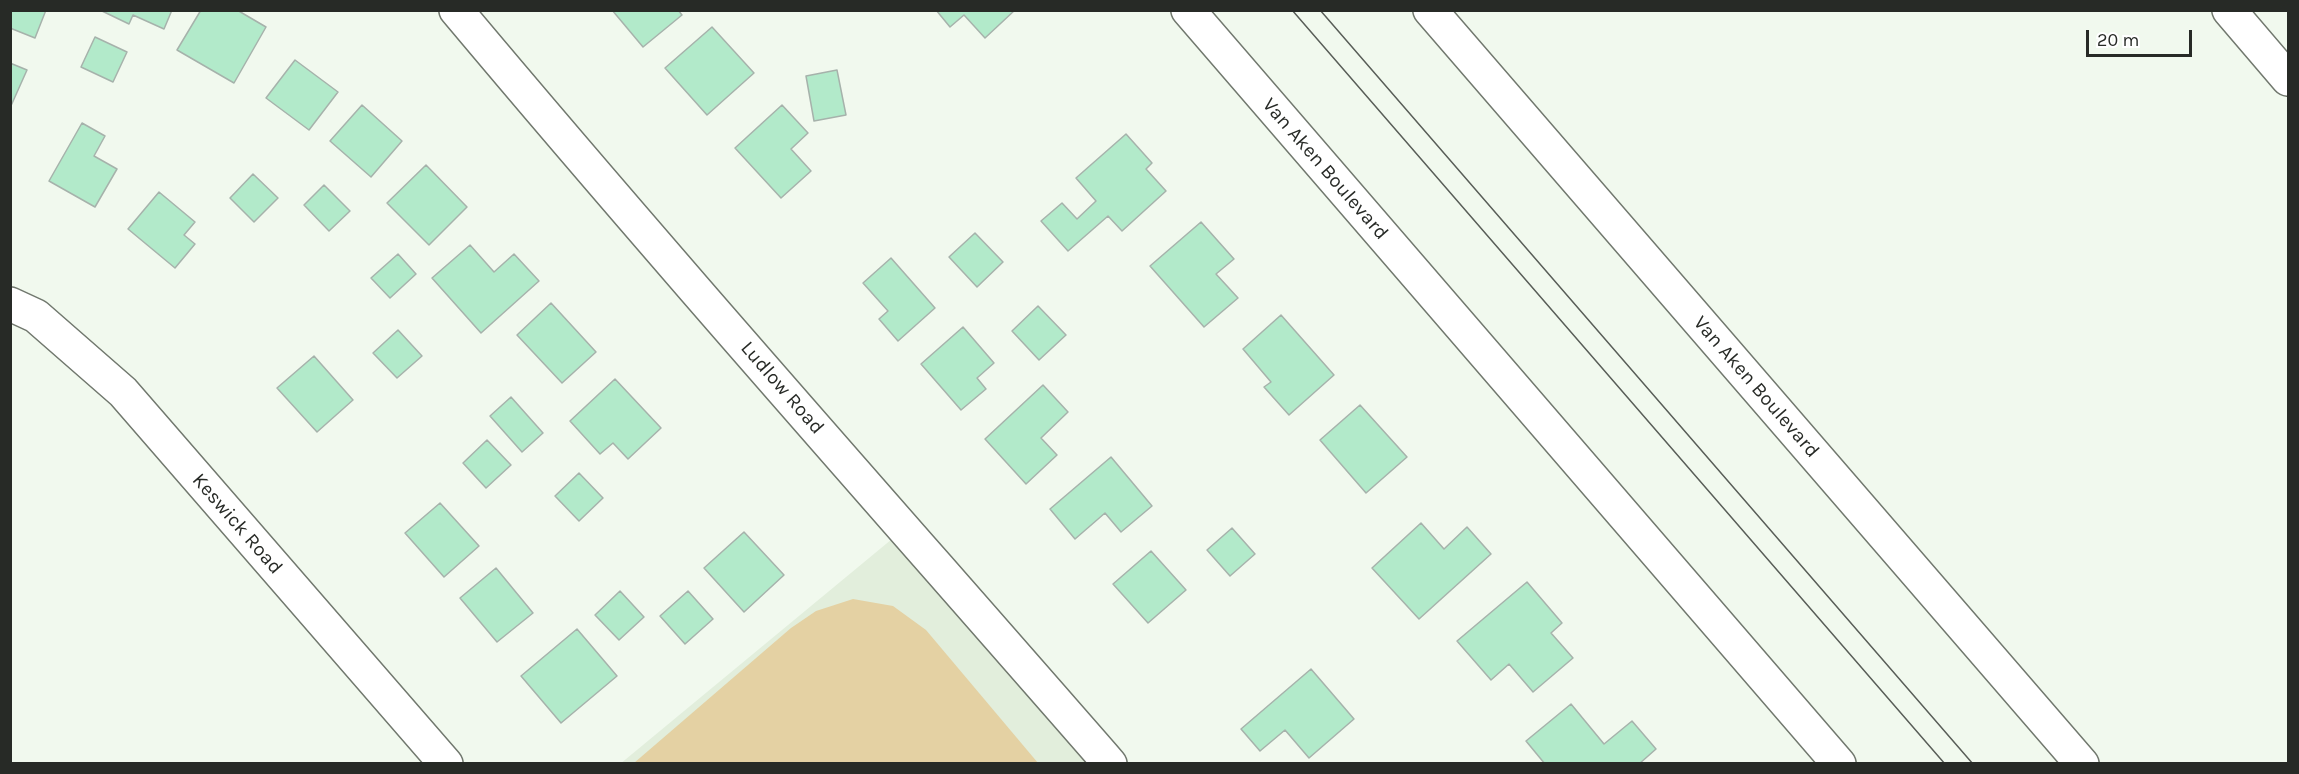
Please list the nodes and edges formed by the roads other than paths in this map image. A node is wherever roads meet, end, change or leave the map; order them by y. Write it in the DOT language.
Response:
graph roads {
  1 [pos="456,10"];
  2 [pos="1188,10"];
  3 [pos="1431,10"];
  4 [pos="2229,10"];
  5 [pos="2289,79"];
  6 [pos="10,304"];
  7 [pos="446,764"];
  8 [pos="1110,764"];
  9 [pos="1839,764"];
  10 [pos="2082,764"];
  1 -- 8 [label="main road, Ludlow Road"];
  2 -- 9 [label="main road, Van Aken Boulevard"];
  3 -- 10 [label="main road, Van Aken Boulevard"];
  4 -- 5 [label="main road"];
  6 -- 7 [label="main road, Keswick Road"];
}
